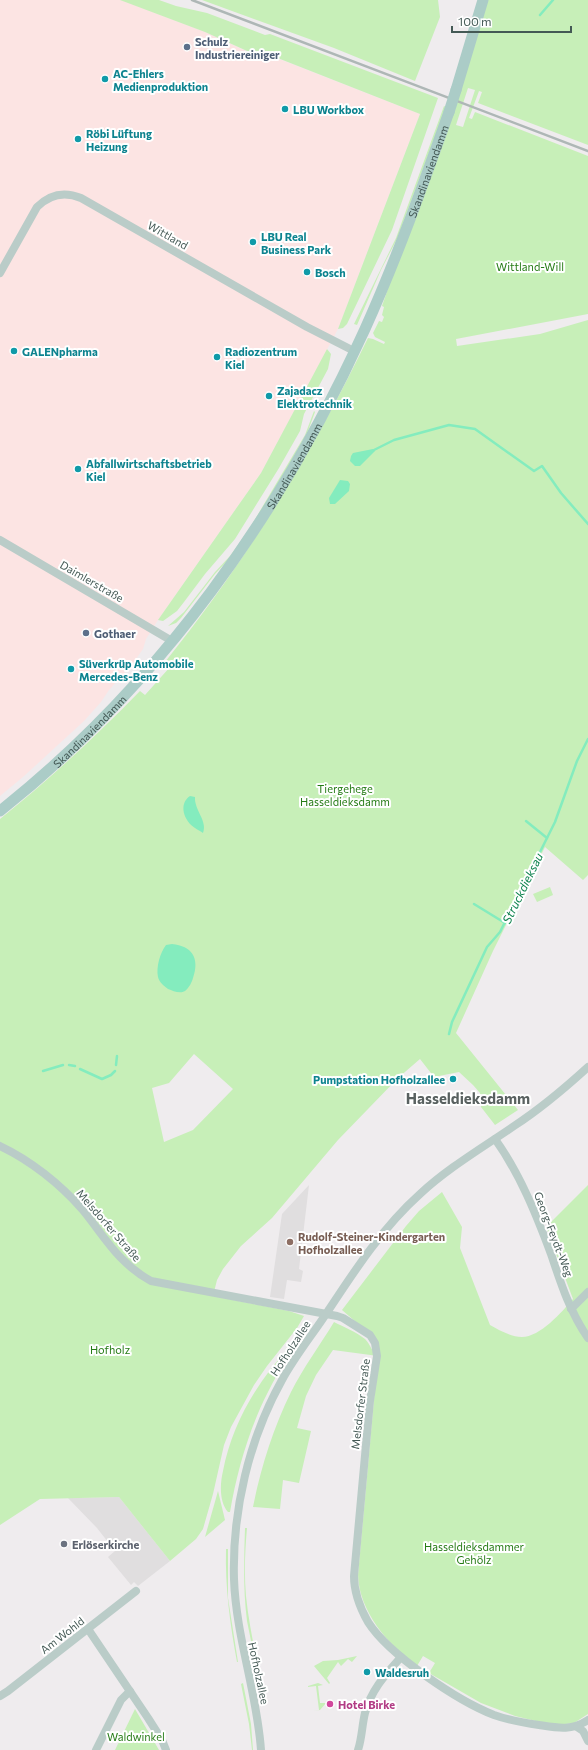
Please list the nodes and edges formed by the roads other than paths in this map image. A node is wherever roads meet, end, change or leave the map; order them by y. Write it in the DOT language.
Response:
graph roads {
  1 [pos="484,0"];
  2 [pos="0,273"];
  3 [pos="354,351"];
  4 [pos="0,540"];
  5 [pos="172,641"];
  6 [pos="0,811"];
  7 [pos="588,1067"];
  8 [pos="495,1139"];
  9 [pos="0,1146"];
  10 [pos="588,1292"];
  11 [pos="571,1309"];
  12 [pos="327,1314"];
  13 [pos="588,1338"];
  14 [pos="136,1591"];
  15 [pos="88,1629"];
  16 [pos="400,1657"];
  17 [pos="130,1691"];
  18 [pos="0,1696"];
  19 [pos="588,1720"];
  20 [pos="577,1726"];
  21 [pos="588,1741"];
  22 [pos="96,1750"];
  23 [pos="166,1750"];
  24 [pos="261,1750"];
  25 [pos="358,1750"];
  1 -- 3 [label="main road, Skandinaviendamm, bridge"];
  2 -- 3 [label="street, Wittland"];
  3 -- 5 [label="main road, Skandinaviendamm"];
  4 -- 5 [label="street, Daimlerstraße"];
  5 -- 6 [label="main road, Skandinaviendamm"];
  7 -- 8 [label="street, Hofholzallee"];
  8 -- 11 [label="street, Georg-Feydt-Weg"];
  8 -- 12 [label="street, Hofholzallee"];
  9 -- 12 [label="street, Melsdorfer Straße"];
  10 -- 11 [label="street"];
  11 -- 13 [label="street, Georg-Feydt-Weg"];
  12 -- 16 [label="street, Melsdorfer Straße"];
  12 -- 24 [label="street, Hofholzallee"];
  14 -- 15 [label="street, Am Wohld"];
  15 -- 17 [label="street"];
  15 -- 18 [label="street, Am Wohld"];
  16 -- 20 [label="street, Melsdorfer Straße"];
  16 -- 25 [label="street"];
  17 -- 22 [label="street"];
  17 -- 23 [label="street"];
  19 -- 20 [label="street"];
  20 -- 21 [label="street"];
}
